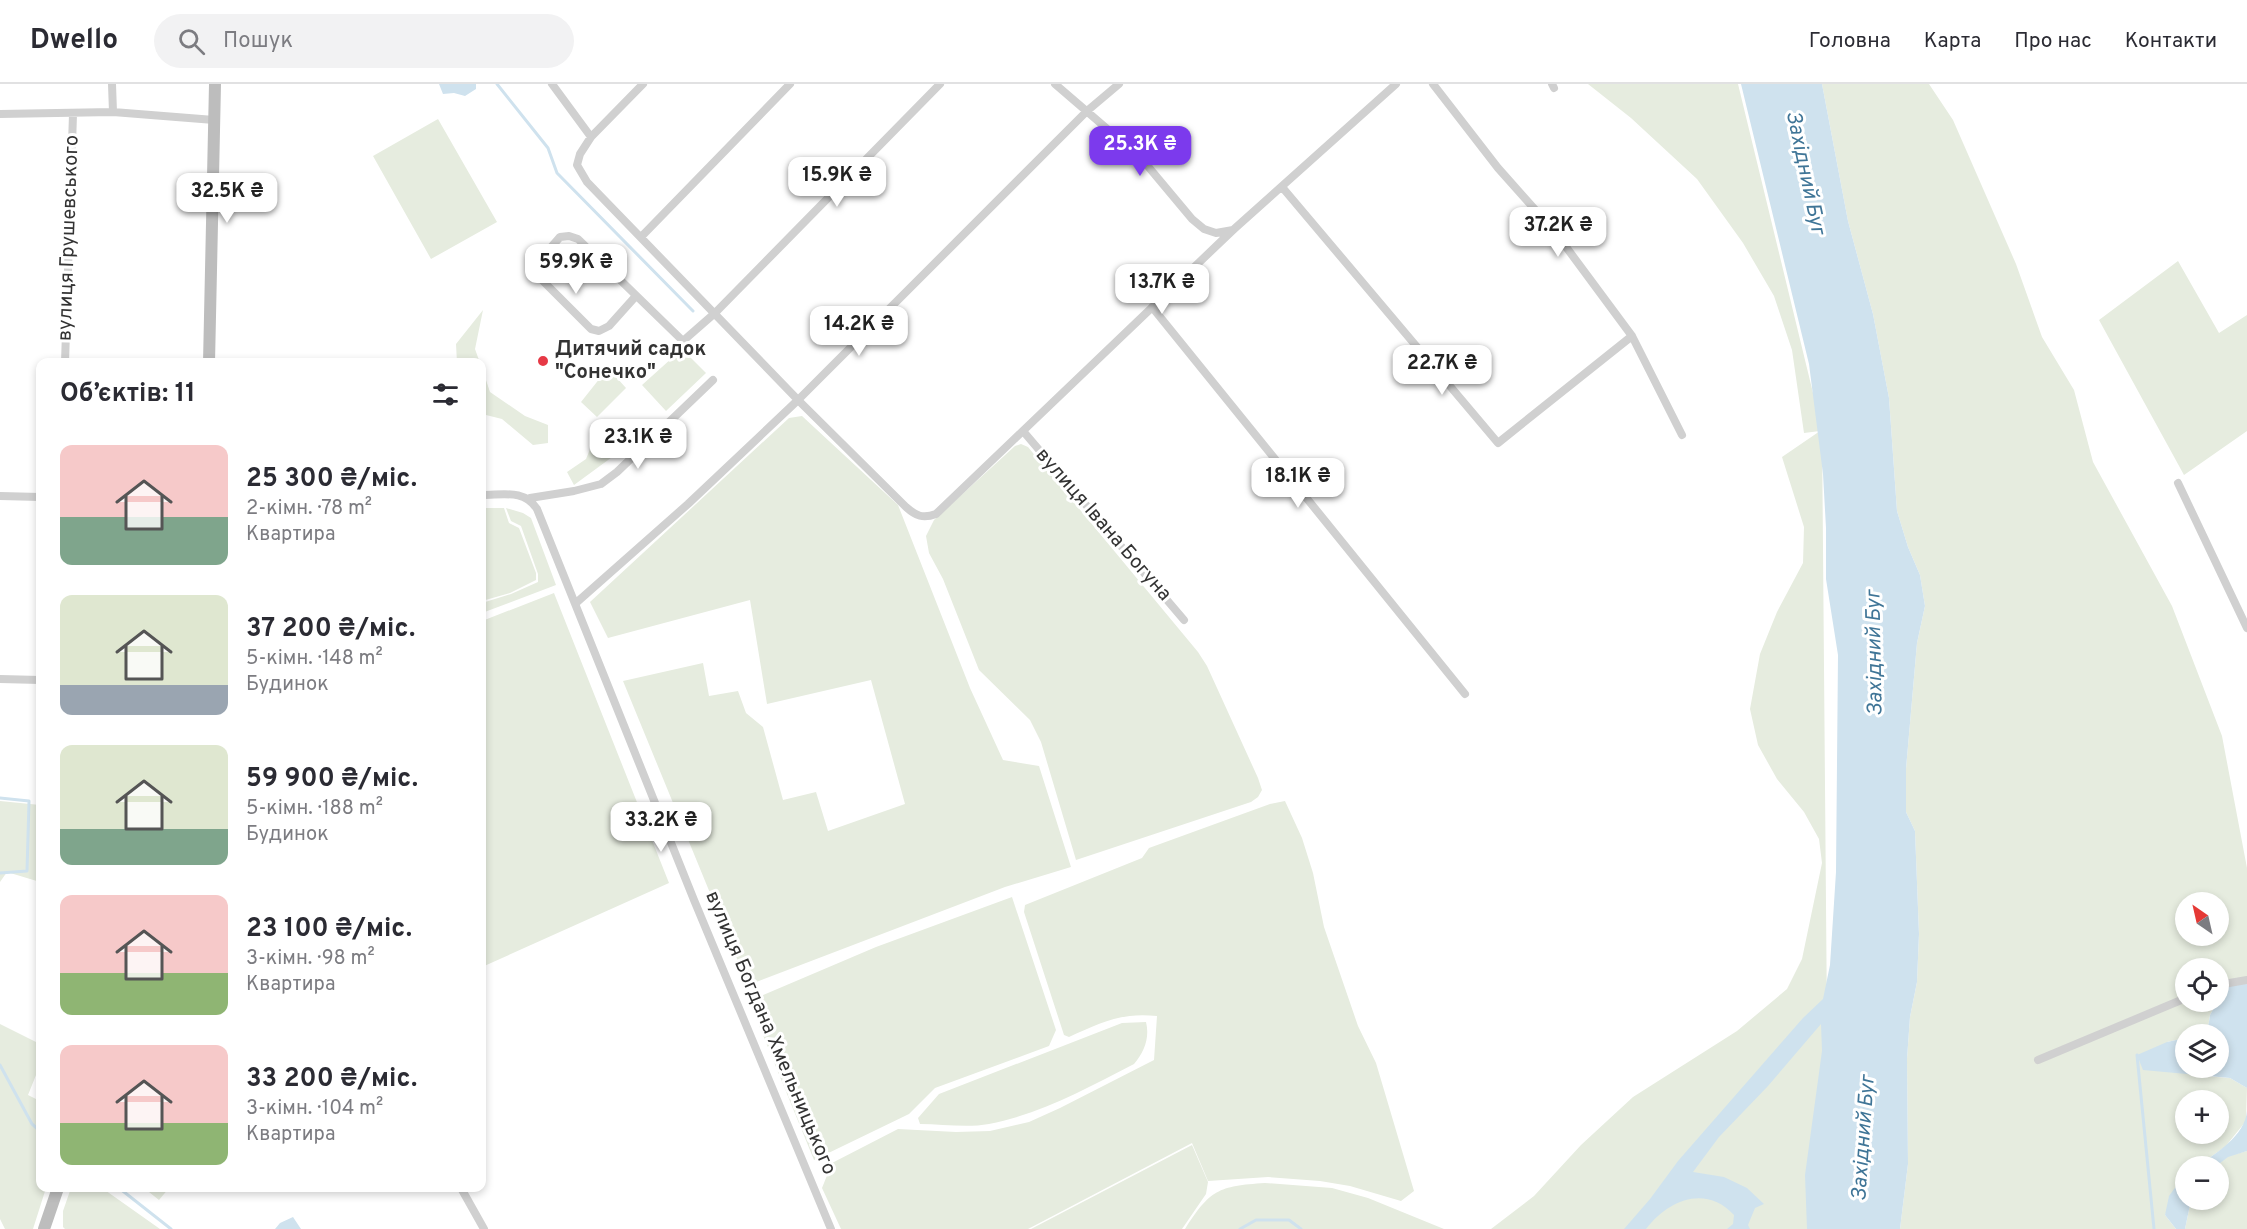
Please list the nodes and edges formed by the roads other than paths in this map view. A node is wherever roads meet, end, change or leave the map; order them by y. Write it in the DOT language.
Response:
graph roads {
  1 [pos="112,84"];
  2 [pos="214,84"];
  3 [pos="552,84"];
  4 [pos="643,84"];
  5 [pos="790,84"];
  6 [pos="940,84"];
  7 [pos="1055,84"];
  8 [pos="1119,84"];
  9 [pos="1396,84"];
  10 [pos="1433,84"];
  11 [pos="1087,111"];
  12 [pos="113,112"];
  13 [pos="0,114"];
  14 [pos="73,114"];
  15 [pos="214,120"];
  16 [pos="591,137"];
  17 [pos="1282,187"];
  18 [pos="1233,230"];
  19 [pos="641,237"];
  20 [pos="635,297"];
  21 [pos="1152,307"];
  22 [pos="715,313"];
  23 [pos="1632,336"];
  24 [pos="65,358"];
  25 [pos="209,358"];
  26 [pos="713,380"];
  27 [pos="798,400"];
  28 [pos="1023,431"];
  29 [pos="1682,435"];
  30 [pos="2178,483"];
  31 [pos="486,495"];
  32 [pos="0,496"];
  33 [pos="36,497"];
  34 [pos="530,498"];
  35 [pos="576,603"];
  36 [pos="1184,620"];
  37 [pos="2247,628"];
  38 [pos="0,679"];
  39 [pos="36,680"];
  40 [pos="1465,694"];
  41 [pos="2247,980"];
  42 [pos="2229,983"];
  43 [pos="2175,1003"];
  44 [pos="2038,1060"];
  45 [pos="57,1192"];
  46 [pos="463,1192"];
  47 [pos="44,1229"];
  48 [pos="484,1229"];
  49 [pos="831,1229"];
  1 -- 12 [label="street"];
  2 -- 15 [label="street"];
  3 -- 16 [label="street"];
  4 -- 16 [label="street"];
  5 -- 19 [label="street"];
  6 -- 22 [label="street"];
  7 -- 11 [label="street"];
  8 -- 11 [label="street"];
  9 -- 17 [label="street"];
  10 -- 23 [label="street"];
  11 -- 18 [label="street"];
  11 -- 27 [label="street"];
  12 -- 14 [label="street"];
  12 -- 15 [label="street"];
  13 -- 14 [label="street"];
  14 -- 24 [label="street, вулиця Грушевського"];
  15 -- 25 [label="street"];
  16 -- 19 [label="street"];
  17 -- 18 [label="street"];
  17 -- 23 [label="street"];
  18 -- 21 [label="street"];
  19 -- 22 [label="street"];
  20 -- 20 [label="street"];
  20 -- 22 [label="street"];
  21 -- 28 [label="street"];
  21 -- 40 [label="street"];
  22 -- 27 [label="street"];
  23 -- 29 [label="street"];
  26 -- 34 [label="street"];
  27 -- 28 [label="street"];
  27 -- 35 [label="street"];
  28 -- 36 [label="street, вулиця Івана Богуна"];
  30 -- 37 [label="street"];
  31 -- 34 [label="street"];
  32 -- 33 [label="street"];
  34 -- 35 [label="street, вулиця Богдана Хмельницького"];
  35 -- 49 [label="street, вулиця Богдана Хмельницького"];
  38 -- 39 [label="street"];
  41 -- 42 [label="street"];
  43 -- 44 [label="street"];
  45 -- 47 [label="street"];
  46 -- 48 [label="street"];
}
